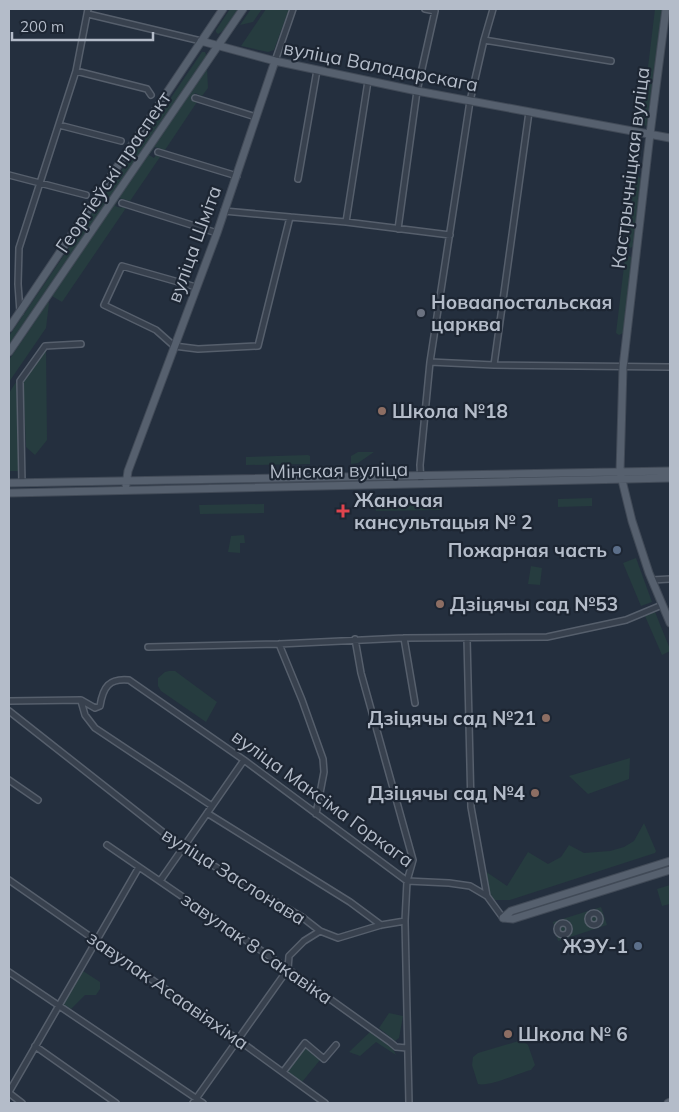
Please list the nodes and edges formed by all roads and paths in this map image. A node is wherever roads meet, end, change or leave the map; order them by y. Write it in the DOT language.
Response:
graph roads {
  1 [pos="223,9"];
  2 [pos="243,9"];
  3 [pos="293,9"];
  4 [pos="426,9"];
  5 [pos="493,9"];
  6 [pos="666,9"];
  7 [pos="88,12"];
  8 [pos="484,40"];
  9 [pos="201,41"];
  10 [pos="220,45"];
  11 [pos="612,61"];
  12 [pos="276,62"];
  13 [pos="317,70"];
  14 [pos="76,71"];
  15 [pos="368,81"];
  16 [pos="417,91"];
  17 [pos="151,95"];
  18 [pos="196,98"];
  19 [pos="470,101"];
  20 [pos="529,112"];
  21 [pos="256,117"];
  22 [pos="59,125"];
  23 [pos="650,134"];
  24 [pos="670,138"];
  25 [pos="121,141"];
  26 [pos="158,152"];
  27 [pos="9,175"];
  28 [pos="237,176"];
  29 [pos="298,179"];
  30 [pos="40,183"];
  31 [pos="86,195"];
  32 [pos="122,203"];
  33 [pos="224,211"];
  34 [pos="290,217"];
  35 [pos="346,222"];
  36 [pos="398,229"];
  37 [pos="217,233"];
  38 [pos="450,235"];
  39 [pos="196,288"];
  40 [pos="20,312"];
  41 [pos="9,328"];
  42 [pos="81,344"];
  43 [pos="174,346"];
  44 [pos="9,352"];
  45 [pos="430,362"];
  46 [pos="494,365"];
  47 [pos="623,367"];
  48 [pos="670,367"];
  49 [pos="670,471"];
  50 [pos="421,475"];
  51 [pos="620,476"];
  52 [pos="670,478"];
  53 [pos="126,480"];
  54 [pos="9,483"];
  55 [pos="22,483"];
  56 [pos="421,484"];
  57 [pos="126,490"];
  58 [pos="9,493"];
  59 [pos="652,580"];
  60 [pos="670,580"];
  61 [pos="662,605"];
  62 [pos="670,623"];
  63 [pos="404,638"];
  64 [pos="468,638"];
  65 [pos="355,639"];
  66 [pos="279,644"];
  67 [pos="148,647"];
  68 [pos="81,700"];
  69 [pos="9,701"];
  70 [pos="415,703"];
  71 [pos="9,711"];
  72 [pos="244,760"];
  73 [pos="9,780"];
  74 [pos="38,800"];
  75 [pos="212,806"];
  76 [pos="207,813"];
  77 [pos="316,814"];
  78 [pos="107,845"];
  79 [pos="183,848"];
  80 [pos="670,861"];
  81 [pos="139,866"];
  82 [pos="670,870"];
  83 [pos="9,880"];
  84 [pos="160,881"];
  85 [pos="407,881"];
  86 [pos="487,896"];
  87 [pos="503,918"];
  88 [pos="405,921"];
  89 [pos="381,925"];
  90 [pos="320,931"];
  91 [pos="96,940"];
  92 [pos="288,969"];
  93 [pos="9,972"];
  94 [pos="59,1006"];
  95 [pos="237,1039"];
  96 [pos="336,1045"];
  97 [pos="35,1046"];
  98 [pos="407,1048"];
  99 [pos="283,1072"];
  100 [pos="9,1093"];
  101 [pos="195,1101"];
  102 [pos="22,1103"];
  103 [pos="116,1103"];
  104 [pos="203,1103"];
  105 [pos="325,1103"];
  106 [pos="409,1103"];
  1 -- 9 [label="main road, Георгіеўскі праспект"];
  2 -- 10 [label="main road, Георгіеўскі праспект"];
  3 -- 12 [label="street, вуліца Шміта"];
  4 -- 16 [label="street"];
  5 -- 8 [label="street"];
  6 -- 23 [label="main road, Кастрычніцкая вуліца"];
  7 -- 9 [label="street, вуліца Валадарскага"];
  7 -- 14 [label="street"];
  8 -- 11 [label="street"];
  8 -- 19 [label="street"];
  9 -- 10 [label="main road, вуліца Валадарскага"];
  9 -- 40 [label="main road, Георгіеўскі праспект"];
  10 -- 12 [label="main road, вуліца Валадарскага"];
  10 -- 44 [label="main road, Георгіеўскі праспект"];
  12 -- 13 [label="main road, вуліца Валадарскага"];
  12 -- 21 [label="main road, вуліца Шміта"];
  13 -- 15 [label="main road, вуліца Валадарскага"];
  13 -- 29 [label="street"];
  14 -- 17 [label="street"];
  14 -- 22 [label="street"];
  15 -- 16 [label="main road, вуліца Валадарскага"];
  15 -- 35 [label="street"];
  16 -- 19 [label="main road, вуліца Валадарскага"];
  16 -- 36 [label="street"];
  18 -- 21 [label="street"];
  19 -- 20 [label="main road, вуліца Валадарскага"];
  19 -- 38 [label="street"];
  20 -- 23 [label="main road, вуліца Валадарскага"];
  20 -- 46 [label="street"];
  21 -- 28 [label="main road, вуліца Шміта"];
  22 -- 25 [label="street"];
  22 -- 30 [label="street"];
  23 -- 24 [label="main road, вуліца Валадарскага"];
  23 -- 47 [label="main road, Кастрычніцкая вуліца"];
  26 -- 28 [label="street"];
  27 -- 30 [label="street"];
  28 -- 33 [label="main road, вуліца Шміта"];
  30 -- 31 [label="street"];
  30 -- 40 [label="street"];
  32 -- 37 [label="street"];
  33 -- 34 [label="street"];
  33 -- 37 [label="main road, вуліца Шміта"];
  34 -- 35 [label="street"];
  34 -- 43 [label="street"];
  35 -- 36 [label="street"];
  36 -- 38 [label="street"];
  37 -- 39 [label="main road, вуліца Шміта"];
  38 -- 45 [label="street"];
  39 -- 43 [label="main road, вуліца Шміта"];
  39 -- 43 [label="street"];
  40 -- 41 [label="main road, Георгіеўскі праспект"];
  42 -- 55 [label="street"];
  43 -- 53 [label="main road, вуліца Шміта"];
  45 -- 46 [label="street"];
  45 -- 50 [label="street"];
  46 -- 47 [label="street"];
  47 -- 48 [label="street"];
  47 -- 51 [label="main road, Кастрычніцкая вуліца"];
  49 -- 51 [label="main road, Мінская вуліца"];
  50 -- 51 [label="main road, Мінская вуліца"];
  50 -- 53 [label="main road, Мінская вуліца"];
  50 -- 56 [label="street"];
  51 -- 52 [label="main road, Мінская вуліца"];
  51 -- 56 [label="main road, Мінская вуліца"];
  51 -- 59 [label="main road, Кастрычніцкая вуліца"];
  53 -- 55 [label="main road, Мінская вуліца"];
  53 -- 57 [label="main road, вуліца Шміта"];
  54 -- 55 [label="main road, Мінская вуліца"];
  56 -- 57 [label="main road, Мінская вуліца"];
  57 -- 58 [label="main road, Мінская вуліца"];
  59 -- 60 [label="street"];
  59 -- 61 [label="main road, Кастрычніцкая вуліца"];
  61 -- 62 [label="main road, Кастрычніцкая вуліца"];
  61 -- 64 [label="street"];
  63 -- 64 [label="street"];
  63 -- 65 [label="street"];
  63 -- 70 [label="street"];
  64 -- 86 [label="street"];
  65 -- 66 [label="street"];
  65 -- 85 [label="street"];
  66 -- 67 [label="street"];
  66 -- 77 [label="street"];
  68 -- 69 [label="street"];
  68 -- 72 [label="street, вуліца Максіма Горкага"];
  68 -- 75 [label="street"];
  71 -- 79 [label="street, вуліца Заслонава"];
  72 -- 75 [label="street"];
  72 -- 77 [label="street, вуліца Максіма Горкага"];
  73 -- 74 [label="street"];
  75 -- 76 [label="street"];
  76 -- 79 [label="street"];
  76 -- 89 [label="street"];
  77 -- 85 [label="street, вуліца Максіма Горкага"];
  78 -- 81 [label="street, завулак 8 Сакавіка"];
  79 -- 84 [label="street"];
  79 -- 90 [label="street, вуліца Заслонава"];
  80 -- 87 [label="main road"];
  81 -- 84 [label="street, завулак 8 Сакавіка"];
  81 -- 91 [label="street"];
  82 -- 87 [label="main road"];
  83 -- 91 [label="street, завулак Асаавіяхіма"];
  84 -- 92 [label="street, завулак 8 Сакавіка"];
  85 -- 86 [label="street, вуліца Максіма Горкага"];
  85 -- 88 [label="street"];
  86 -- 87 [label="street, вуліца Максіма Горкага"];
  88 -- 89 [label="street, вуліца Заслонава"];
  88 -- 98 [label="street"];
  89 -- 90 [label="street, вуліца Заслонава"];
  90 -- 92 [label="street"];
  91 -- 94 [label="street"];
  91 -- 95 [label="street, завулак Асаавіяхіма"];
  92 -- 95 [label="street"];
  92 -- 98 [label="street, завулак 8 Сакавіка"];
  93 -- 94 [label="street"];
  94 -- 97 [label="street"];
  94 -- 101 [label="street"];
  95 -- 99 [label="street, завулак Асаавіяхіма"];
  95 -- 101 [label="street"];
  96 -- 99 [label="street"];
  97 -- 100 [label="street"];
  97 -- 103 [label="street"];
  98 -- 106 [label="street"];
  99 -- 105 [label="street, завулак Асаавіяхіма"];
  100 -- 102 [label="street"];
  101 -- 104 [label="street"];
}
